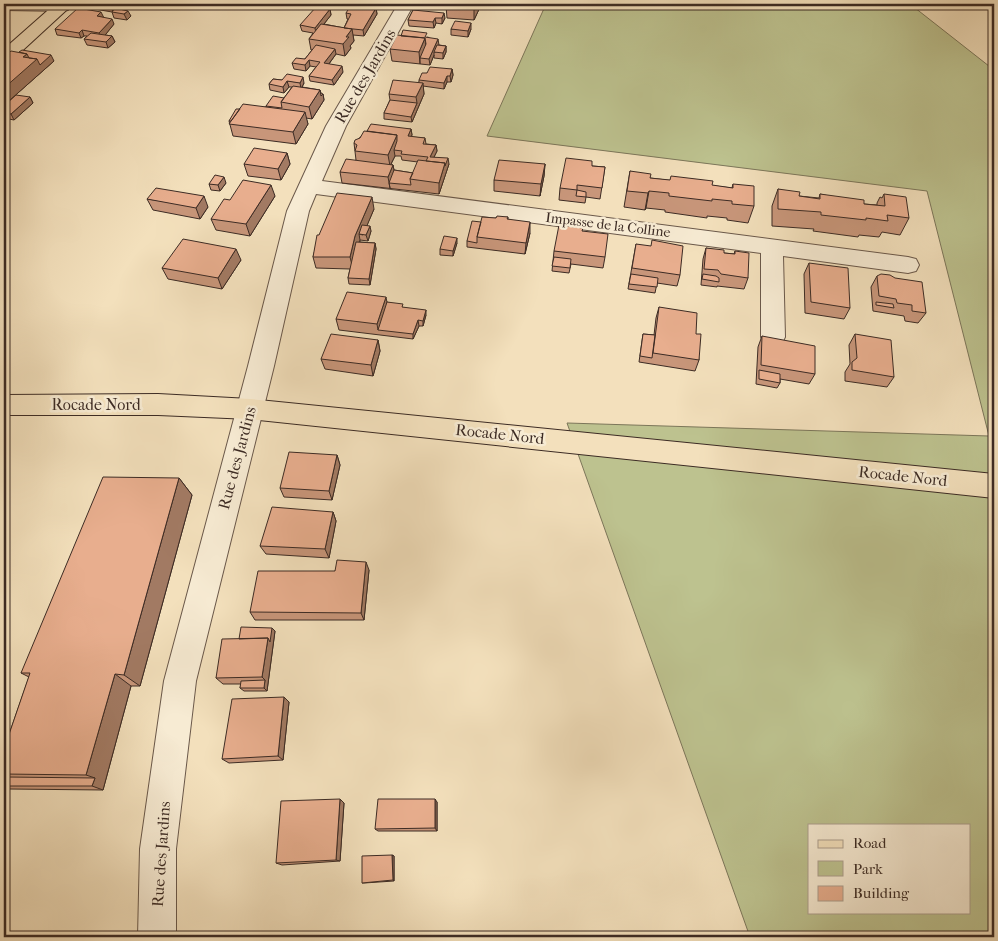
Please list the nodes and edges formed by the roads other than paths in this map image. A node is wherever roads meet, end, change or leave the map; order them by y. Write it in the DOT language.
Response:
graph roads {
  1 [pos="406,4"];
  2 [pos="4,5"];
  3 [pos="63,5"];
  4 [pos="4,58"];
  5 [pos="309,186"];
  6 [pos="772,247"];
  7 [pos="908,264"];
  8 [pos="773,337"];
  9 [pos="4,405"];
  10 [pos="250,409"];
  11 [pos="994,486"];
  12 [pos="157,937"];
  1 -- 5 [label="street, Rue des Jardins"];
  2 -- 3 [label="street"];
  3 -- 4 [label="main road"];
  5 -- 6 [label="street, Impasse de la Colline"];
  5 -- 10 [label="street, Rue des Jardins"];
  6 -- 7 [label="street, Impasse de la Colline"];
  6 -- 8 [label="street"];
  9 -- 10 [label="main road, Rocade Nord"];
  10 -- 11 [label="main road, Rocade Nord"];
  10 -- 12 [label="street, Rue des Jardins"];
}
